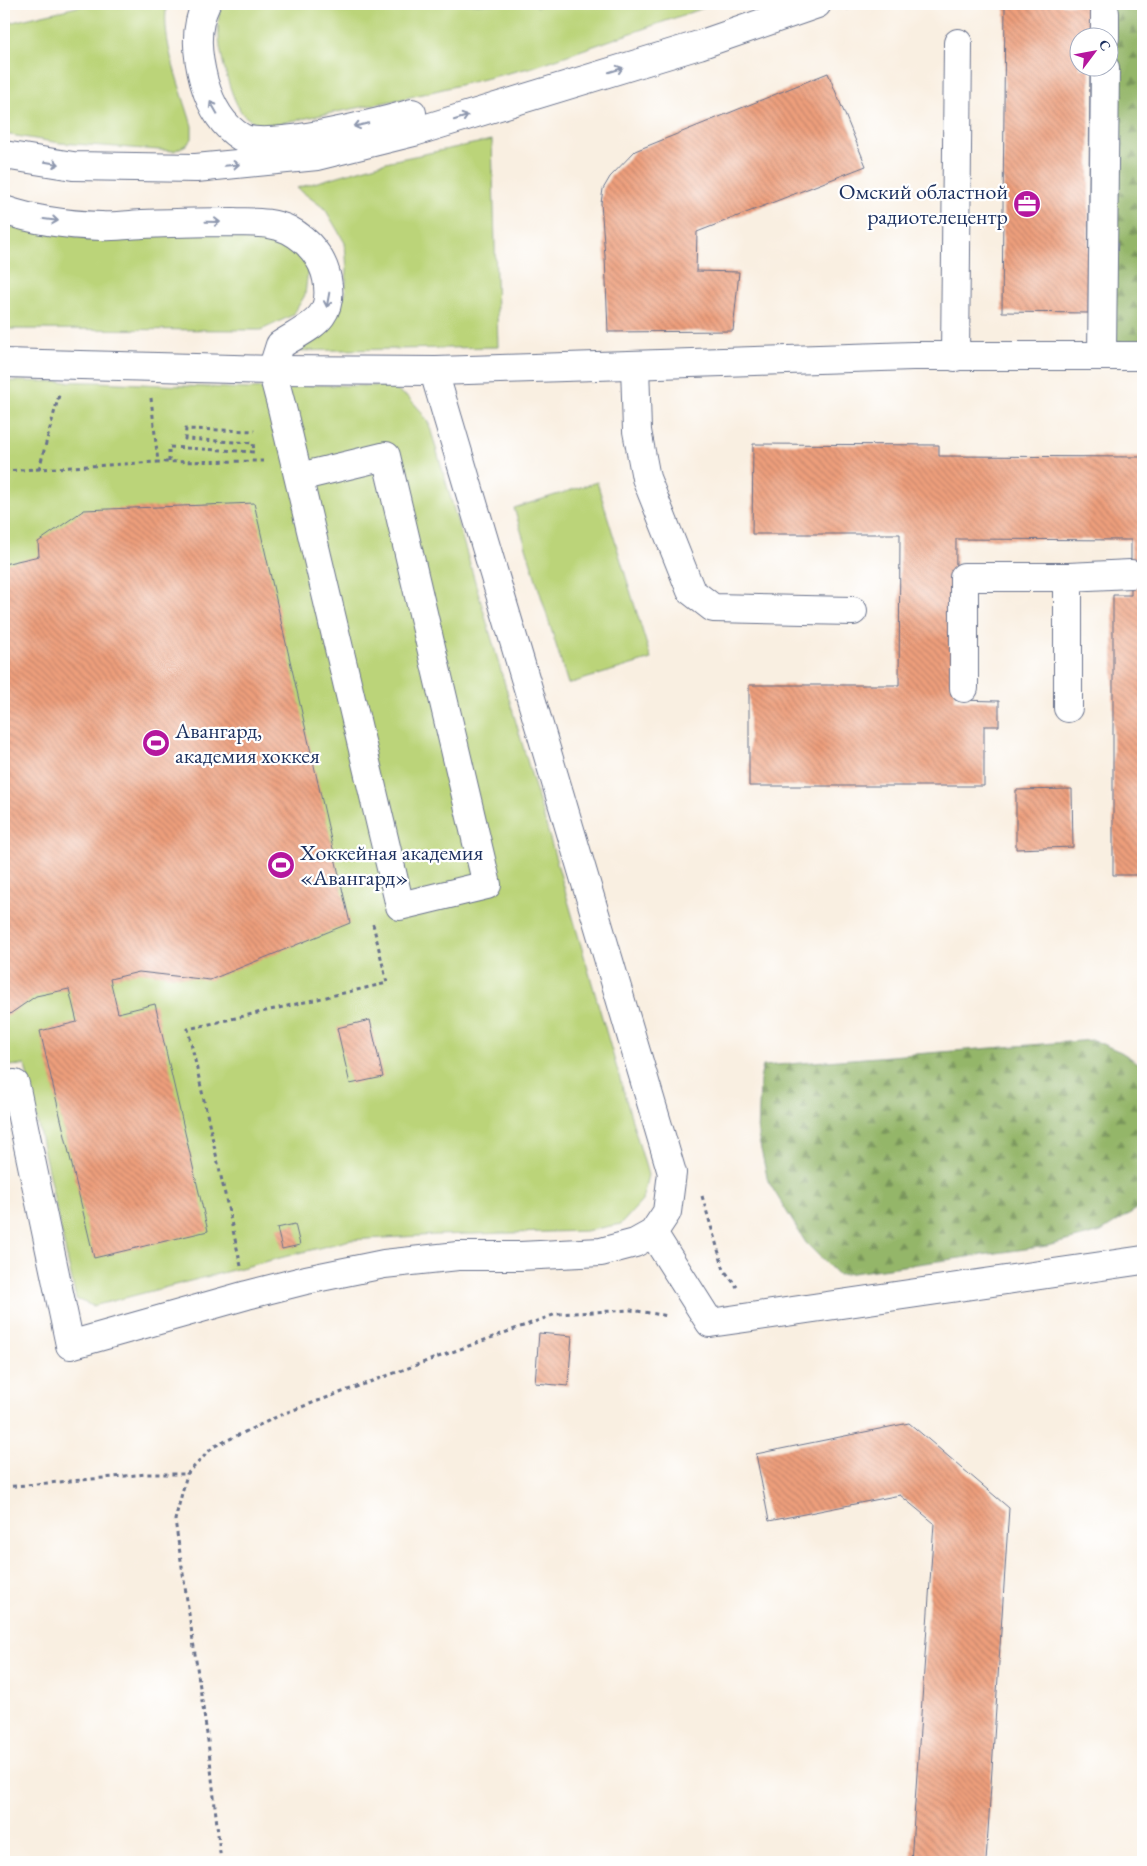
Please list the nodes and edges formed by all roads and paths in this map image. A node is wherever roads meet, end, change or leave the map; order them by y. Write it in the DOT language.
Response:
graph roads {
  1 [pos="206,4"];
  2 [pos="758,4"];
  3 [pos="817,4"];
  4 [pos="958,43"];
  5 [pos="1105,78"];
  6 [pos="4,155"];
  7 [pos="4,210"];
  8 [pos="955,356"];
  9 [pos="1102,356"];
  10 [pos="1143,356"];
  11 [pos="4,363"];
  12 [pos="67,365"];
  13 [pos="635,365"];
  14 [pos="148,366"];
  15 [pos="272,370"];
  16 [pos="436,371"];
  17 [pos="262,432"];
  18 [pos="266,461"];
  19 [pos="158,462"];
  20 [pos="169,462"];
  21 [pos="39,469"];
  22 [pos="4,471"];
  23 [pos="299,477"];
  24 [pos="1131,574"];
  25 [pos="1068,577"];
  26 [pos="853,611"];
  27 [pos="964,688"];
  28 [pos="1068,708"];
  29 [pos="371,915"];
  30 [pos="4,1086"];
  31 [pos="653,1233"];
  32 [pos="1143,1260"];
  33 [pos="247,1295"];
  34 [pos="710,1323"];
  35 [pos="186,1474"];
  36 [pos="4,1487"];
  37 [pos="221,1862"];
  2 -- 1 [label="main road, one-way"];
  6 -- 3 [label="main road, one-way"];
  4 -- 8 [label="main road"];
  5 -- 9 [label="main road"];
  7 -- 15 [label="main road, one-way"];
  8 -- 9 [label="main road"];
  8 -- 13 [label="main road"];
  9 -- 10 [label="main road"];
  11 -- 12 [label="main road"];
  12 -- 14 [label="main road"];
  12 -- 21 [label="path"];
  13 -- 16 [label="main road"];
  13 -- 26 [label="main road"];
  14 -- 15 [label="main road"];
  14 -- 19 [label="path"];
  15 -- 16 [label="main road"];
  15 -- 23 [label="main road"];
  16 -- 31 [label="main road"];
  17 -- 20 [label="path"];
  18 -- 20 [label="path"];
  19 -- 20 [label="path"];
  19 -- 21 [label="path"];
  21 -- 22 [label="path"];
  23 -- 23 [label="main road"];
  24 -- 25 [label="main road"];
  25 -- 27 [label="main road"];
  25 -- 28 [label="main road"];
  29 -- 33 [label="path"];
  30 -- 33 [label="main road"];
  31 -- 33 [label="main road"];
  31 -- 34 [label="main road"];
  32 -- 34 [label="main road"];
  34 -- 35 [label="path"];
  35 -- 36 [label="path"];
  35 -- 37 [label="path"];
}
